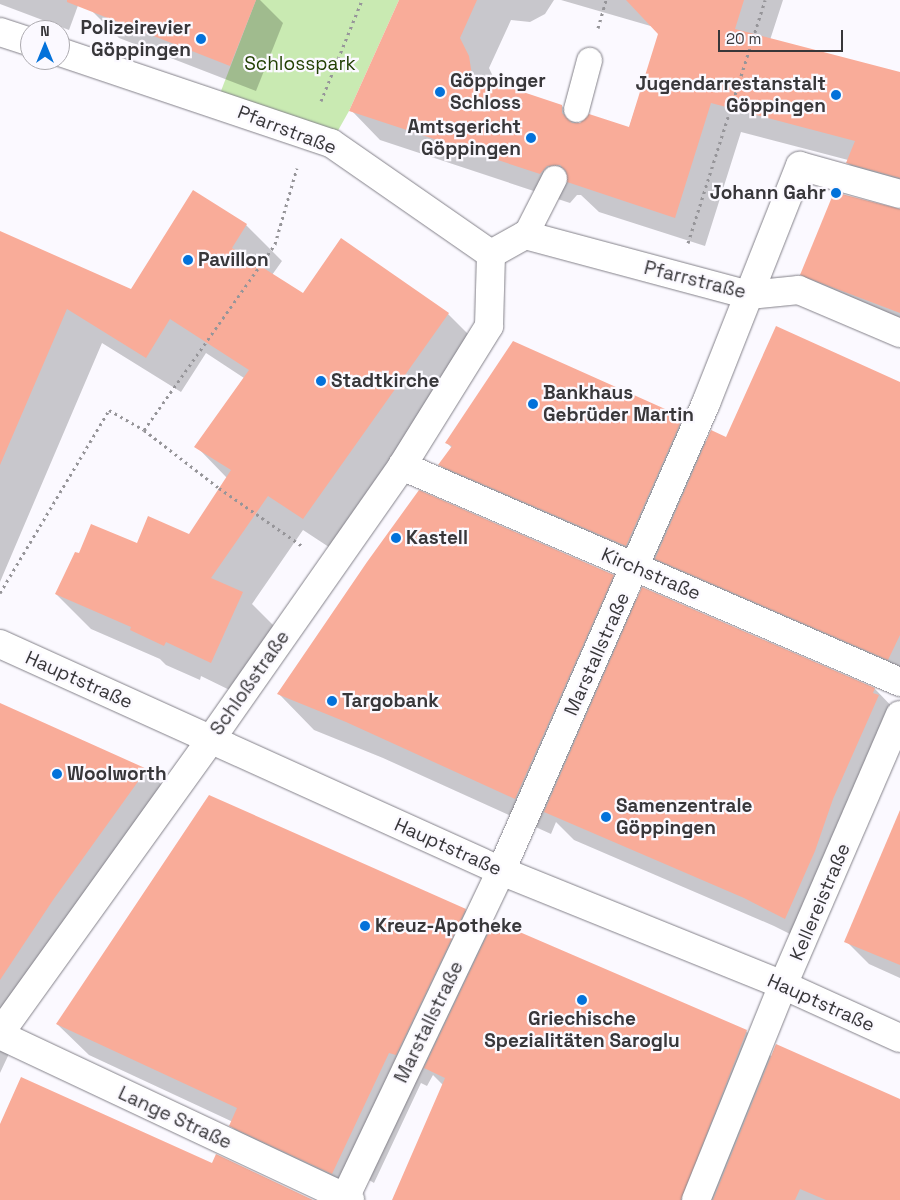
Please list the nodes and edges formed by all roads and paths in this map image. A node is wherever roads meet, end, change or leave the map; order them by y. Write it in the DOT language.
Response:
graph roads {
  1 [pos="362,0"];
  2 [pos="765,0"];
  3 [pos="0,32"];
  4 [pos="20,39"];
  5 [pos="70,55"];
  6 [pos="590,60"];
  7 [pos="576,109"];
  8 [pos="307,134"];
  9 [pos="554,178"];
  10 [pos="900,194"];
  11 [pos="525,235"];
  12 [pos="491,254"];
  13 [pos="677,276"];
  14 [pos="749,295"];
  15 [pos="900,333"];
  16 [pos="144,430"];
  17 [pos="402,466"];
  18 [pos="331,567"];
  19 [pos="635,567"];
  20 [pos="0,593"];
  21 [pos="0,644"];
  22 [pos="900,682"];
  23 [pos="900,715"];
  24 [pos="211,739"];
  25 [pos="501,872"];
  26 [pos="783,985"];
  27 [pos="0,1034"];
  28 [pos="900,1038"];
  29 [pos="346,1199"];
  30 [pos="696,1200"];
  1 -- 8 [label="path"];
  2 -- 13 [label="path"];
  3 -- 4 [label="street"];
  5 -- 8 [label="street, Pfarrstraße"];
  6 -- 7 [label="lane"];
  8 -- 12 [label="street, Pfarrstraße"];
  8 -- 16 [label="path"];
  9 -- 11 [label="lane"];
  10 -- 14 [label="street, Marstallstraße"];
  11 -- 12 [label="street"];
  11 -- 13 [label="street, Pfarrstraße"];
  12 -- 17 [label="street, Schloßstraße"];
  13 -- 14 [label="street, Pfarrstraße"];
  14 -- 15 [label="street, Pfarrstraße"];
  14 -- 19 [label="street, Marstallstraße"];
  16 -- 18 [label="path"];
  16 -- 20 [label="path"];
  17 -- 18 [label="street, Schloßstraße"];
  17 -- 19 [label="street, Kirchstraße"];
  18 -- 24 [label="street, Schloßstraße"];
  19 -- 22 [label="street, Kirchstraße"];
  19 -- 25 [label="street, Marstallstraße"];
  21 -- 24 [label="street, Hauptstraße"];
  23 -- 26 [label="street, Kellereistraße"];
  24 -- 25 [label="street, Hauptstraße"];
  24 -- 27 [label="street, Schloßstraße"];
  25 -- 26 [label="street, Hauptstraße"];
  25 -- 29 [label="street, Marstallstraße"];
  26 -- 28 [label="street, Hauptstraße"];
  26 -- 30 [label="street, Kellereistraße"];
  27 -- 29 [label="street, Lange Straße"];
}
